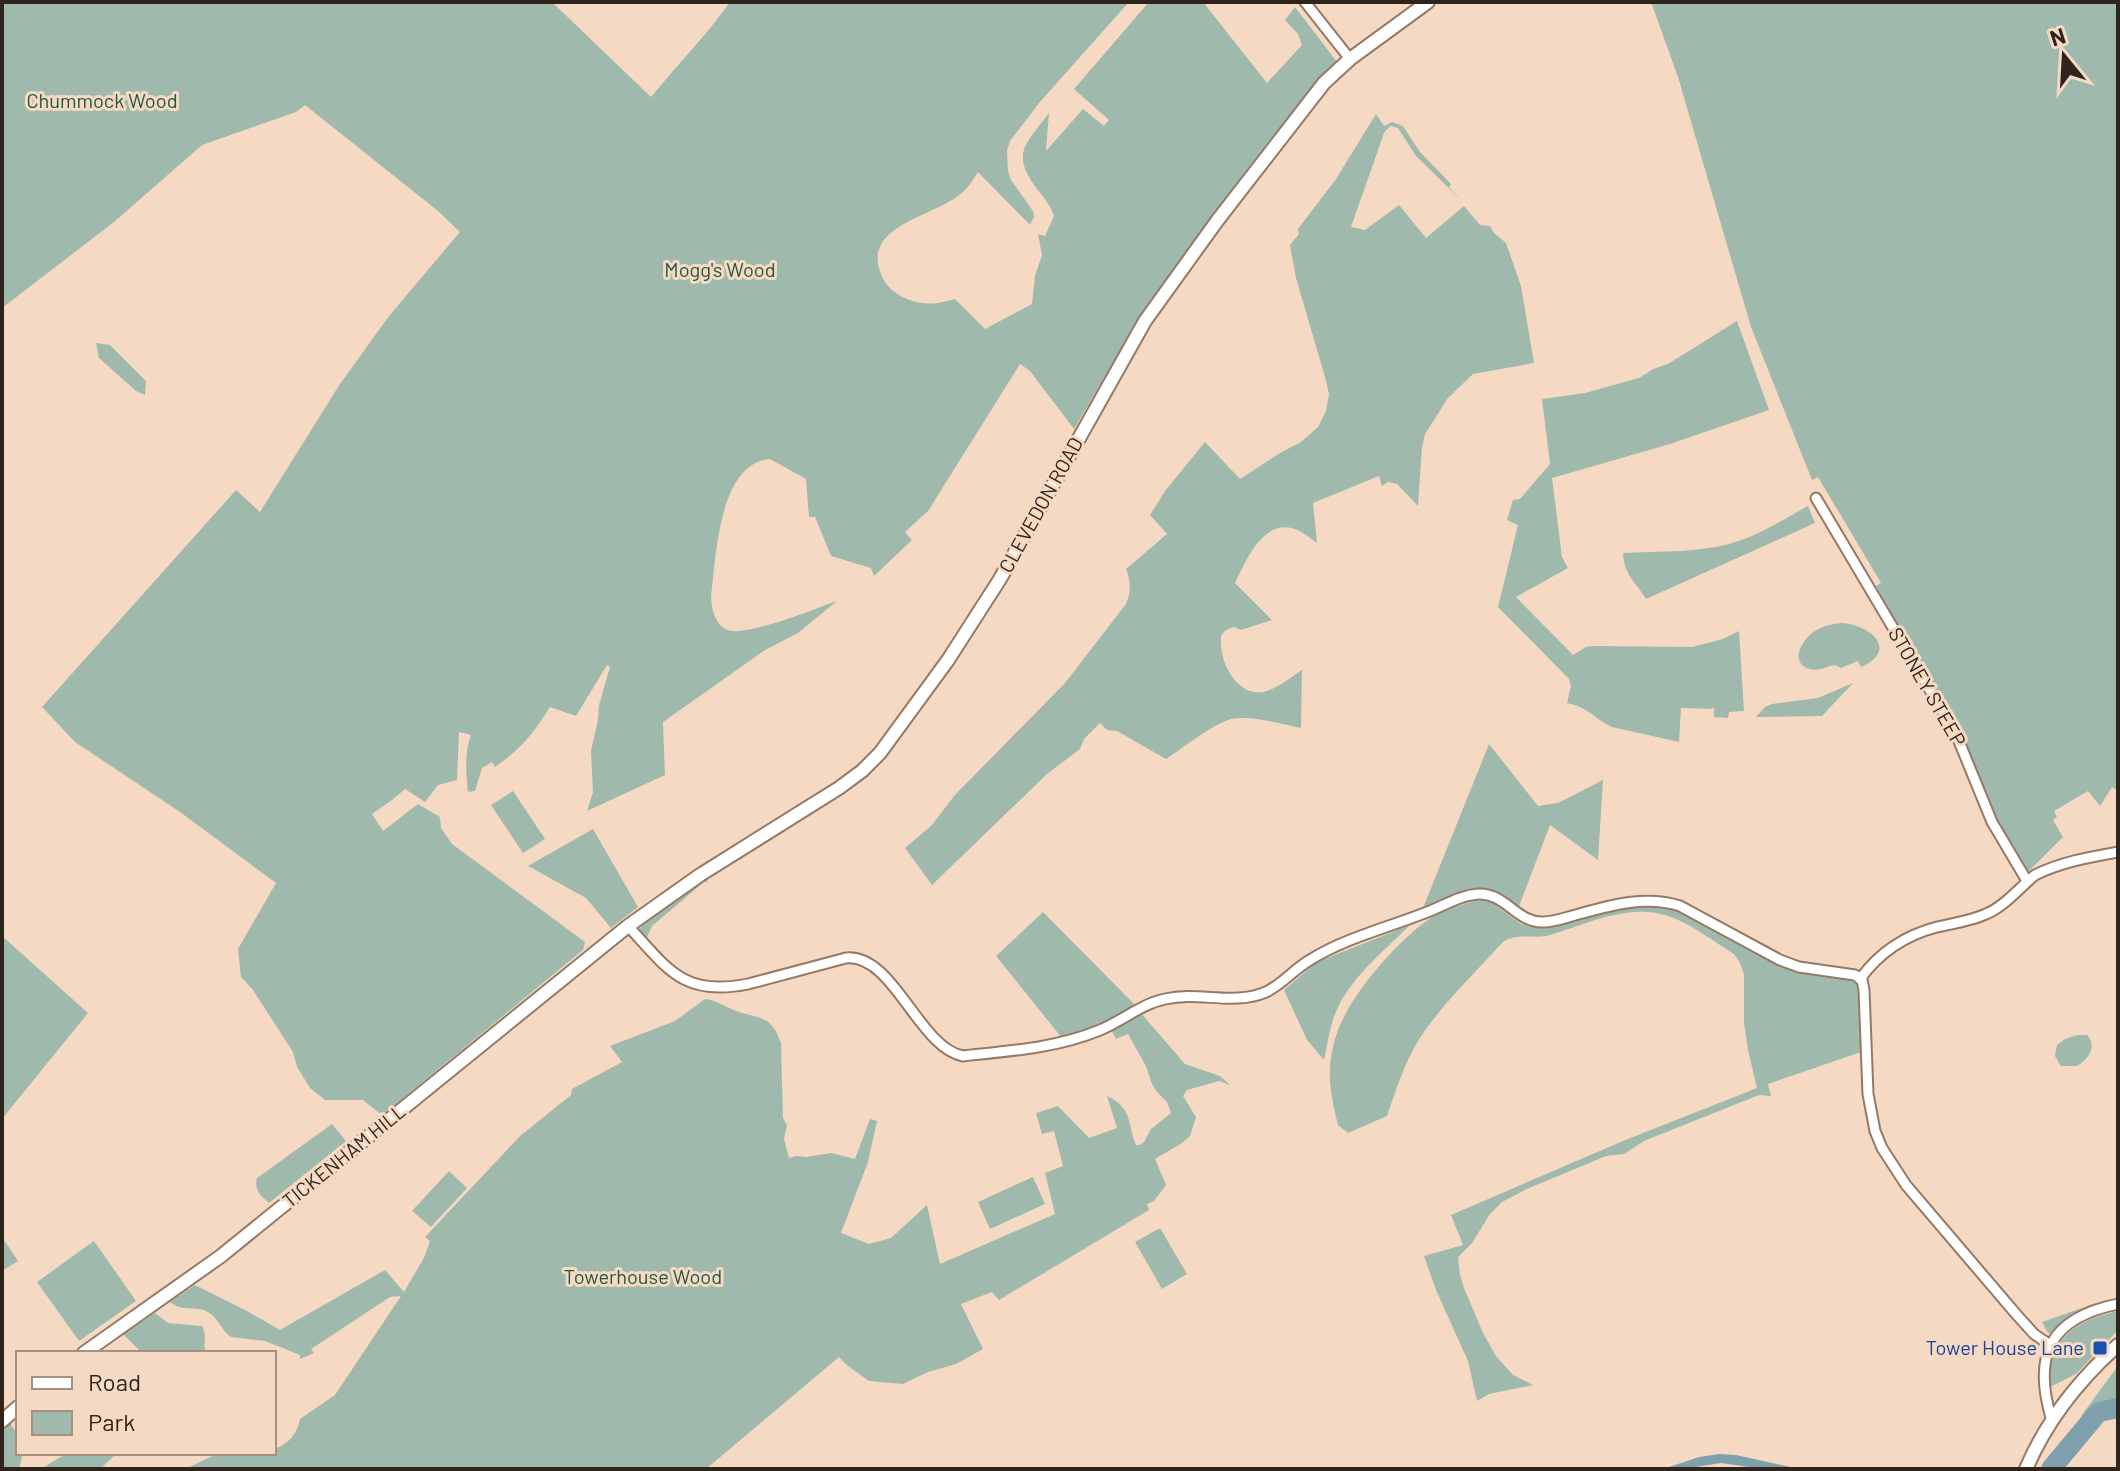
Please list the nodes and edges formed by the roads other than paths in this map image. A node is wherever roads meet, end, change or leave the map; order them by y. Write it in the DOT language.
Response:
graph roads {
  1 [pos="1305,2"];
  2 [pos="1428,2"];
  3 [pos="1350,59"];
  4 [pos="1816,498"];
  5 [pos="2118,852"];
  6 [pos="2027,881"];
  7 [pos="628,926"];
  8 [pos="597,950"];
  9 [pos="1860,979"];
  10 [pos="2118,1304"];
  11 [pos="2050,1345"];
  12 [pos="2118,1345"];
  13 [pos="87,1351"];
  14 [pos="2052,1421"];
  15 [pos="2029,1463"];
  1 -- 3 [label="street"];
  2 -- 3 [label="main road, CLEVEDON ROAD"];
  3 -- 7 [label="main road, CLEVEDON ROAD"];
  4 -- 6 [label="street, STONEY STEEP"];
  5 -- 6 [label="street"];
  6 -- 9 [label="street"];
  7 -- 8 [label="main road, CLEVEDON ROAD"];
  7 -- 9 [label="street"];
  8 -- 13 [label="main road, TICKENHAM HILL"];
  9 -- 11 [label="street"];
  10 -- 11 [label="street"];
  11 -- 14 [label="street"];
  12 -- 14 [label="main road"];
  14 -- 15 [label="main road"];
}
